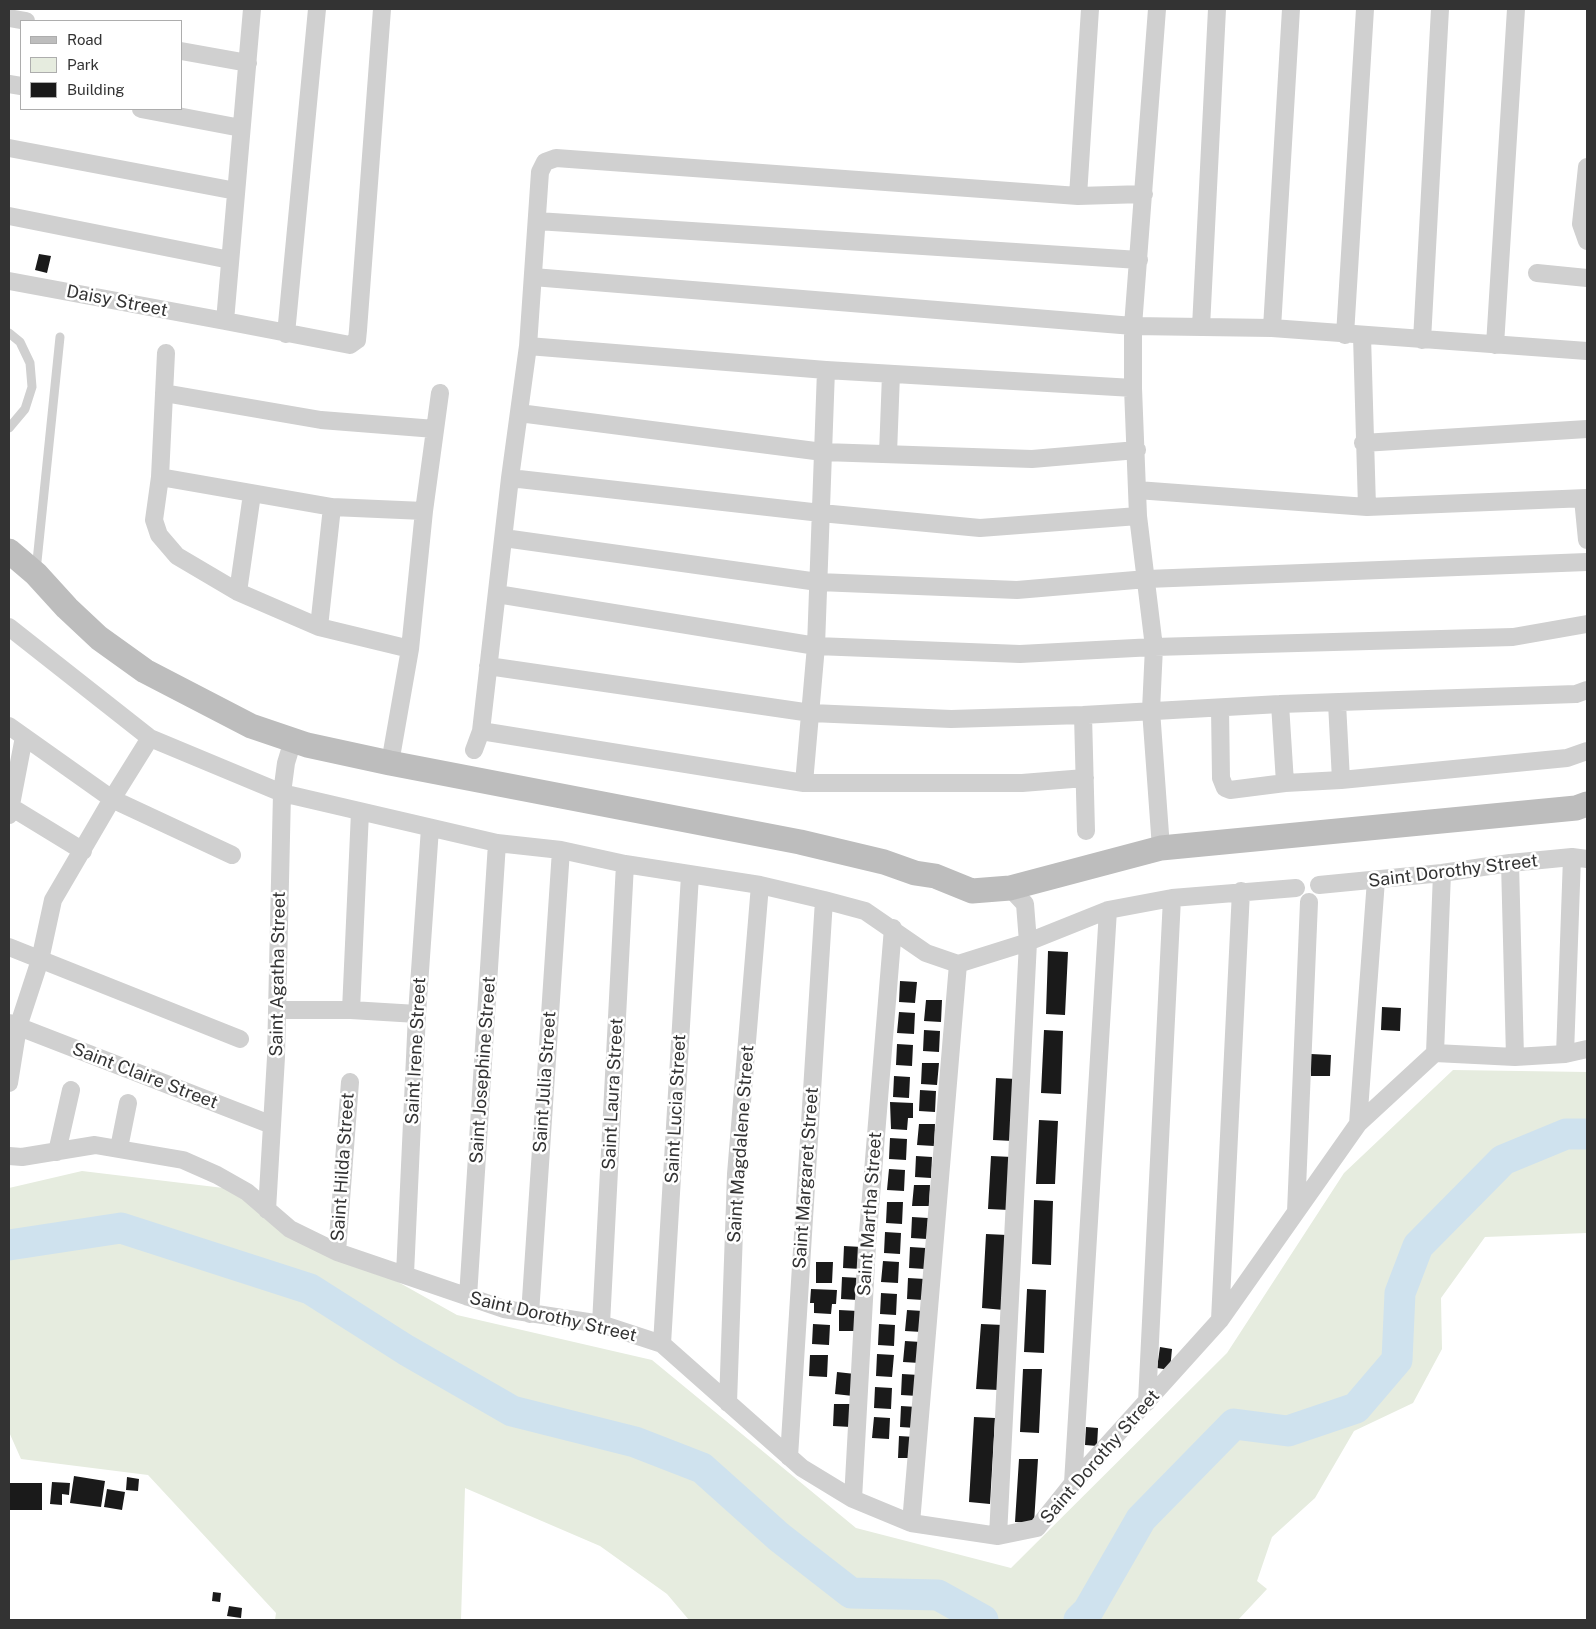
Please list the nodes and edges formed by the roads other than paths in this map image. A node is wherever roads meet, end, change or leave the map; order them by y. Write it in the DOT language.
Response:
graph roads {
  1 [pos="252,9"];
  2 [pos="317,9"];
  3 [pos="382,9"];
  4 [pos="1090,9"];
  5 [pos="1157,9"];
  6 [pos="1217,9"];
  7 [pos="1291,9"];
  8 [pos="1365,9"];
  9 [pos="1440,9"];
  10 [pos="1516,9"];
  11 [pos="182,51"];
  12 [pos="248,63"];
  13 [pos="146,110"];
  14 [pos="241,128"];
  15 [pos="9,148"];
  16 [pos="1587,167"];
  17 [pos="236,191"];
  18 [pos="1144,194"];
  19 [pos="1078,196"];
  20 [pos="9,216"];
  21 [pos="537,221"];
  22 [pos="1587,241"];
  23 [pos="230,260"];
  24 [pos="1139,260"];
  25 [pos="1537,273"];
  26 [pos="534,277"];
  27 [pos="1587,278"];
  28 [pos="9,281"];
  29 [pos="225,321"];
  30 [pos="1133,326"];
  31 [pos="1201,327"];
  32 [pos="1272,328"];
  33 [pos="9,333"];
  34 [pos="286,334"];
  35 [pos="1354,335"];
  36 [pos="60,337"];
  37 [pos="1422,340"];
  38 [pos="528,346"];
  39 [pos="1495,346"];
  40 [pos="1587,351"];
  41 [pos="166,353"];
  42 [pos="826,370"];
  43 [pos="891,374"];
  44 [pos="1133,388"];
  45 [pos="164,393"];
  46 [pos="440,393"];
  47 [pos="519,413"];
  48 [pos="9,428"];
  49 [pos="435,429"];
  50 [pos="1587,429"];
  51 [pos="1363,443"];
  52 [pos="1137,450"];
  53 [pos="823,452"];
  54 [pos="888,454"];
  55 [pos="160,477"];
  56 [pos="510,478"];
  57 [pos="1137,490"];
  58 [pos="252,494"];
  59 [pos="1585,499"];
  60 [pos="332,507"];
  61 [pos="1367,507"];
  62 [pos="424,511"];
  63 [pos="821,513"];
  64 [pos="1138,516"];
  65 [pos="504,538"];
  66 [pos="1587,540"];
  67 [pos="9,551"];
  68 [pos="1587,562"];
  69 [pos="36,574"];
  70 [pos="1147,579"];
  71 [pos="818,582"];
  72 [pos="238,592"];
  73 [pos="497,594"];
  74 [pos="1587,624"];
  75 [pos="9,627"];
  76 [pos="319,627"];
  77 [pos="816,646"];
  78 [pos="1154,647"];
  79 [pos="410,649"];
  80 [pos="488,666"];
  81 [pos="1587,690"];
  82 [pos="1336,703"];
  83 [pos="1280,704"];
  84 [pos="1220,708"];
  85 [pos="1152,710"];
  86 [pos="811,713"];
  87 [pos="1083,715"];
  88 [pos="9,726"];
  89 [pos="481,731"];
  90 [pos="24,738"];
  91 [pos="150,738"];
  92 [pos="293,740"];
  93 [pos="474,750"];
  94 [pos="1587,751"];
  95 [pos="390,763"];
  96 [pos="1085,778"];
  97 [pos="1341,780"];
  98 [pos="804,783"];
  99 [pos="1285,783"];
  100 [pos="282,793"];
  101 [pos="112,798"];
  102 [pos="1583,807"];
  103 [pos="10,811"];
  104 [pos="360,812"];
  105 [pos="430,828"];
  106 [pos="1086,831"];
  107 [pos="497,843"];
  108 [pos="1161,848"];
  109 [pos="561,850"];
  110 [pos="83,851"];
  111 [pos="232,855"];
  112 [pos="1580,858"];
  113 [pos="1510,863"];
  114 [pos="624,864"];
  115 [pos="1442,873"];
  116 [pos="690,874"];
  117 [pos="1376,880"];
  118 [pos="760,885"];
  119 [pos="1319,885"];
  120 [pos="1010,888"];
  121 [pos="1296,888"];
  122 [pos="1240,891"];
  123 [pos="1172,898"];
  124 [pos="824,900"];
  125 [pos="1309,902"];
  126 [pos="1108,910"];
  127 [pos="893,928"];
  128 [pos="1028,942"];
  129 [pos="9,947"];
  130 [pos="40,960"];
  131 [pos="958,964"];
  132 [pos="277,1010"];
  133 [pos="351,1010"];
  134 [pos="417,1014"];
  135 [pos="13,1025"];
  136 [pos="240,1039"];
  137 [pos="1587,1049"];
  138 [pos="1435,1053"];
  139 [pos="1565,1054"];
  140 [pos="1515,1057"];
  141 [pos="10,1074"];
  142 [pos="350,1082"];
  143 [pos="71,1090"];
  144 [pos="128,1103"];
  145 [pos="1358,1124"];
  146 [pos="272,1125"];
  147 [pos="119,1148"];
  148 [pos="57,1152"];
  149 [pos="9,1156"];
  150 [pos="267,1210"];
  151 [pos="1296,1212"];
  152 [pos="337,1252"];
  153 [pos="405,1274"];
  154 [pos="468,1297"];
  155 [pos="530,1314"];
  156 [pos="1220,1320"];
  157 [pos="601,1324"];
  158 [pos="662,1344"];
  159 [pos="1147,1402"];
  160 [pos="728,1403"];
  161 [pos="789,1456"];
  162 [pos="1072,1483"];
  163 [pos="853,1499"];
  164 [pos="912,1523"];
  165 [pos="998,1536"];
  1 -- 12 [label="street"];
  2 -- 34 [label="street"];
  3 -- 34 [label="street, Daisy Street"];
  4 -- 19 [label="street"];
  5 -- 18 [label="street"];
  6 -- 31 [label="street"];
  7 -- 32 [label="street"];
  8 -- 35 [label="street"];
  9 -- 37 [label="street"];
  10 -- 39 [label="street"];
  11 -- 12 [label="street"];
  12 -- 14 [label="street"];
  13 -- 14 [label="street"];
  14 -- 17 [label="street"];
  15 -- 17 [label="street"];
  16 -- 22 [label="street"];
  17 -- 23 [label="street"];
  18 -- 19 [label="street"];
  18 -- 24 [label="street"];
  19 -- 21 [label="street"];
  20 -- 23 [label="street"];
  21 -- 24 [label="street"];
  21 -- 26 [label="street"];
  23 -- 29 [label="street"];
  24 -- 30 [label="street"];
  25 -- 27 [label="street"];
  26 -- 30 [label="street"];
  26 -- 38 [label="street"];
  28 -- 29 [label="street, Daisy Street"];
  29 -- 34 [label="street, Daisy Street"];
  30 -- 31 [label="street"];
  30 -- 44 [label="street"];
  31 -- 32 [label="street"];
  32 -- 35 [label="street"];
  33 -- 48 [label="lane"];
  35 -- 37 [label="street"];
  35 -- 51 [label="street"];
  36 -- 69 [label="lane"];
  37 -- 39 [label="street"];
  38 -- 42 [label="street"];
  38 -- 47 [label="street"];
  39 -- 40 [label="street"];
  41 -- 45 [label="street"];
  42 -- 43 [label="street"];
  42 -- 53 [label="street"];
  43 -- 44 [label="street"];
  43 -- 54 [label="street"];
  44 -- 52 [label="street"];
  45 -- 49 [label="street"];
  45 -- 55 [label="street"];
  46 -- 49 [label="street"];
  47 -- 53 [label="street"];
  47 -- 56 [label="street"];
  49 -- 62 [label="street"];
  50 -- 51 [label="street"];
  51 -- 61 [label="street"];
  52 -- 54 [label="street"];
  52 -- 57 [label="street"];
  53 -- 54 [label="street"];
  53 -- 63 [label="street"];
  55 -- 58 [label="street"];
  55 -- 72 [label="street"];
  56 -- 63 [label="street"];
  56 -- 65 [label="street"];
  57 -- 61 [label="street"];
  57 -- 64 [label="street"];
  58 -- 60 [label="street"];
  58 -- 72 [label="street"];
  59 -- 61 [label="street"];
  59 -- 66 [label="street"];
  60 -- 62 [label="street"];
  60 -- 76 [label="street"];
  62 -- 79 [label="street"];
  63 -- 64 [label="street"];
  63 -- 71 [label="street"];
  64 -- 70 [label="street"];
  65 -- 71 [label="street"];
  65 -- 73 [label="street"];
  67 -- 69 [label="street"];
  68 -- 70 [label="street"];
  69 -- 92 [label="street"];
  70 -- 71 [label="street"];
  70 -- 78 [label="street"];
  71 -- 77 [label="street"];
  72 -- 76 [label="street"];
  73 -- 77 [label="street"];
  73 -- 80 [label="street"];
  74 -- 78 [label="street"];
  75 -- 91 [label="street"];
  76 -- 79 [label="street"];
  77 -- 78 [label="street"];
  77 -- 86 [label="street"];
  78 -- 85 [label="street"];
  79 -- 95 [label="street"];
  80 -- 86 [label="street"];
  80 -- 89 [label="street"];
  81 -- 82 [label="street"];
  82 -- 83 [label="street"];
  82 -- 97 [label="street"];
  83 -- 84 [label="street"];
  83 -- 99 [label="street"];
  84 -- 85 [label="street"];
  84 -- 99 [label="street"];
  85 -- 87 [label="street"];
  85 -- 108 [label="street"];
  86 -- 87 [label="street"];
  86 -- 98 [label="street"];
  87 -- 96 [label="street"];
  88 -- 90 [label="street"];
  89 -- 93 [label="street"];
  89 -- 98 [label="street"];
  90 -- 101 [label="street"];
  90 -- 103 [label="street"];
  91 -- 100 [label="street"];
  91 -- 101 [label="street"];
  92 -- 95 [label="street"];
  92 -- 100 [label="street, Saint Agatha Street"];
  94 -- 97 [label="street"];
  95 -- 120 [label="street"];
  96 -- 98 [label="street"];
  96 -- 106 [label="street"];
  97 -- 99 [label="street"];
  100 -- 104 [label="street"];
  100 -- 132 [label="street, Saint Agatha Street"];
  101 -- 110 [label="street"];
  101 -- 111 [label="street"];
  102 -- 108 [label="street"];
  103 -- 110 [label="street"];
  104 -- 105 [label="street"];
  104 -- 133 [label="street"];
  105 -- 107 [label="street"];
  105 -- 134 [label="street, Saint Irene Street"];
  107 -- 109 [label="street"];
  107 -- 154 [label="street, Saint Josephine Street"];
  108 -- 120 [label="street"];
  109 -- 114 [label="street"];
  109 -- 155 [label="street, Saint Julia Street"];
  110 -- 130 [label="street"];
  112 -- 113 [label="street, Saint Dorothy Street"];
  112 -- 139 [label="street"];
  113 -- 115 [label="street, Saint Dorothy Street"];
  113 -- 140 [label="street"];
  114 -- 116 [label="street"];
  114 -- 157 [label="street, Saint Laura Street"];
  115 -- 117 [label="street, Saint Dorothy Street"];
  115 -- 138 [label="street"];
  116 -- 118 [label="street"];
  116 -- 158 [label="street, Saint Lucia Street"];
  117 -- 119 [label="street, Saint Dorothy Street"];
  117 -- 145 [label="street"];
  118 -- 124 [label="street"];
  118 -- 160 [label="street, Saint Magdalene Street"];
  119 -- 121 [label="street"];
  119 -- 125 [label="street"];
  120 -- 128 [label="street"];
  121 -- 122 [label="street"];
  121 -- 125 [label="street"];
  122 -- 123 [label="street"];
  122 -- 156 [label="street"];
  123 -- 126 [label="street"];
  123 -- 159 [label="street"];
  124 -- 127 [label="street"];
  124 -- 161 [label="street, Saint Margaret Street"];
  125 -- 151 [label="street"];
  126 -- 128 [label="street"];
  126 -- 162 [label="street"];
  127 -- 131 [label="street"];
  127 -- 163 [label="street, Saint Martha Street"];
  128 -- 131 [label="street"];
  128 -- 165 [label="street"];
  129 -- 130 [label="street"];
  130 -- 135 [label="street"];
  130 -- 136 [label="street"];
  131 -- 164 [label="street"];
  132 -- 133 [label="street"];
  132 -- 146 [label="street, Saint Agatha Street"];
  133 -- 134 [label="street"];
  134 -- 153 [label="street, Saint Irene Street"];
  135 -- 141 [label="street"];
  135 -- 146 [label="street, Saint Claire Street"];
  137 -- 139 [label="street"];
  138 -- 140 [label="street"];
  138 -- 145 [label="street, Saint Dorothy Street"];
  139 -- 140 [label="street"];
  142 -- 152 [label="street, Saint Hilda Street"];
  143 -- 148 [label="street"];
  144 -- 147 [label="street"];
  145 -- 151 [label="street, Saint Dorothy Street"];
  146 -- 150 [label="street, Saint Agatha Street"];
  147 -- 148 [label="street, Saint Dorothy Street"];
  147 -- 150 [label="street, Saint Dorothy Street"];
  148 -- 149 [label="street, Saint Dorothy Street"];
  150 -- 152 [label="street, Saint Dorothy Street"];
  151 -- 156 [label="street, Saint Dorothy Street"];
  152 -- 153 [label="street, Saint Dorothy Street"];
  153 -- 154 [label="street, Saint Dorothy Street"];
  154 -- 155 [label="street, Saint Dorothy Street"];
  155 -- 157 [label="street, Saint Dorothy Street"];
  156 -- 159 [label="street, Saint Dorothy Street"];
  157 -- 158 [label="street, Saint Dorothy Street"];
  158 -- 160 [label="street, Saint Dorothy Street"];
  159 -- 162 [label="street, Saint Dorothy Street"];
  160 -- 161 [label="street, Saint Dorothy Street"];
  161 -- 163 [label="street, Saint Dorothy Street"];
  162 -- 165 [label="street, Saint Dorothy Street"];
  163 -- 164 [label="street, Saint Dorothy Street"];
  164 -- 165 [label="street, Saint Dorothy Street"];
}
